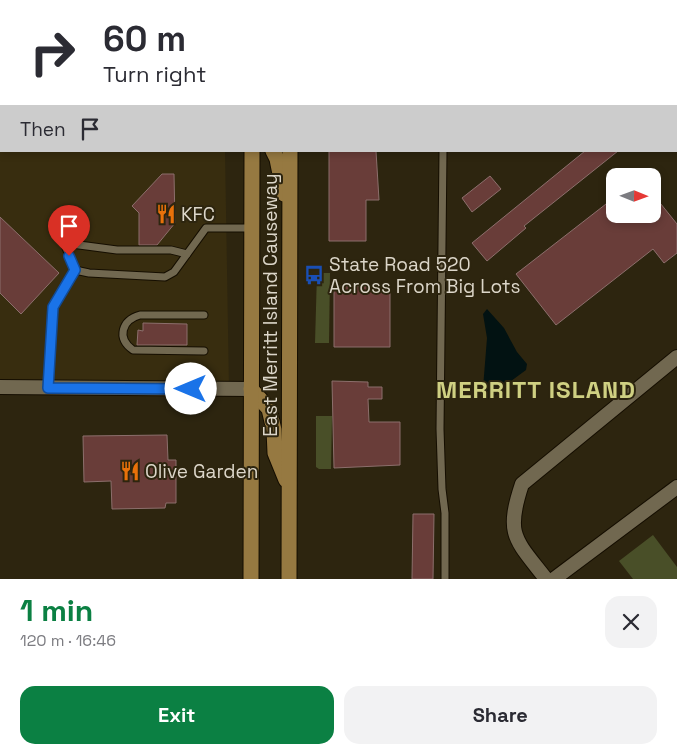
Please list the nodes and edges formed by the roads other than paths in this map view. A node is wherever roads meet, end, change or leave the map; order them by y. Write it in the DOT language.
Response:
graph roads {
  1 [pos="252,152"];
  2 [pos="274,152"];
  3 [pos="290,152"];
  4 [pos="443,152"];
  5 [pos="252,228"];
  6 [pos="291,228"];
  7 [pos="187,254"];
  8 [pos="75,270"];
  9 [pos="204,315"];
  10 [pos="204,351"];
  11 [pos="677,357"];
  12 [pos="0,387"];
  13 [pos="48,388"];
  14 [pos="251,389"];
  15 [pos="289,487"];
  16 [pos="677,487"];
  17 [pos="251,579"];
  18 [pos="289,579"];
  19 [pos="445,579"];
  20 [pos="546,579"];
  21 [pos="554,579"];
  1 -- 5 [label="main road, East Merritt Island Causeway"];
  2 -- 6 [label="main road"];
  3 -- 6 [label="main road, East Merritt Island Causeway"];
  4 -- 19 [label="lane"];
  5 -- 7 [label="lane"];
  5 -- 14 [label="main road, East Merritt Island Causeway"];
  6 -- 15 [label="main road, East Merritt Island Causeway"];
  7 -- 8 [label="lane"];
  7 -- 8 [label="lane"];
  8 -- 13 [label="lane"];
  9 -- 10 [label="lane"];
  11 -- 20 [label="street"];
  12 -- 13 [label="street"];
  13 -- 14 [label="street"];
  14 -- 15 [label="main road"];
  14 -- 17 [label="main road, East Merritt Island Causeway"];
  15 -- 18 [label="main road, East Merritt Island Causeway"];
  16 -- 21 [label="street"];
}
